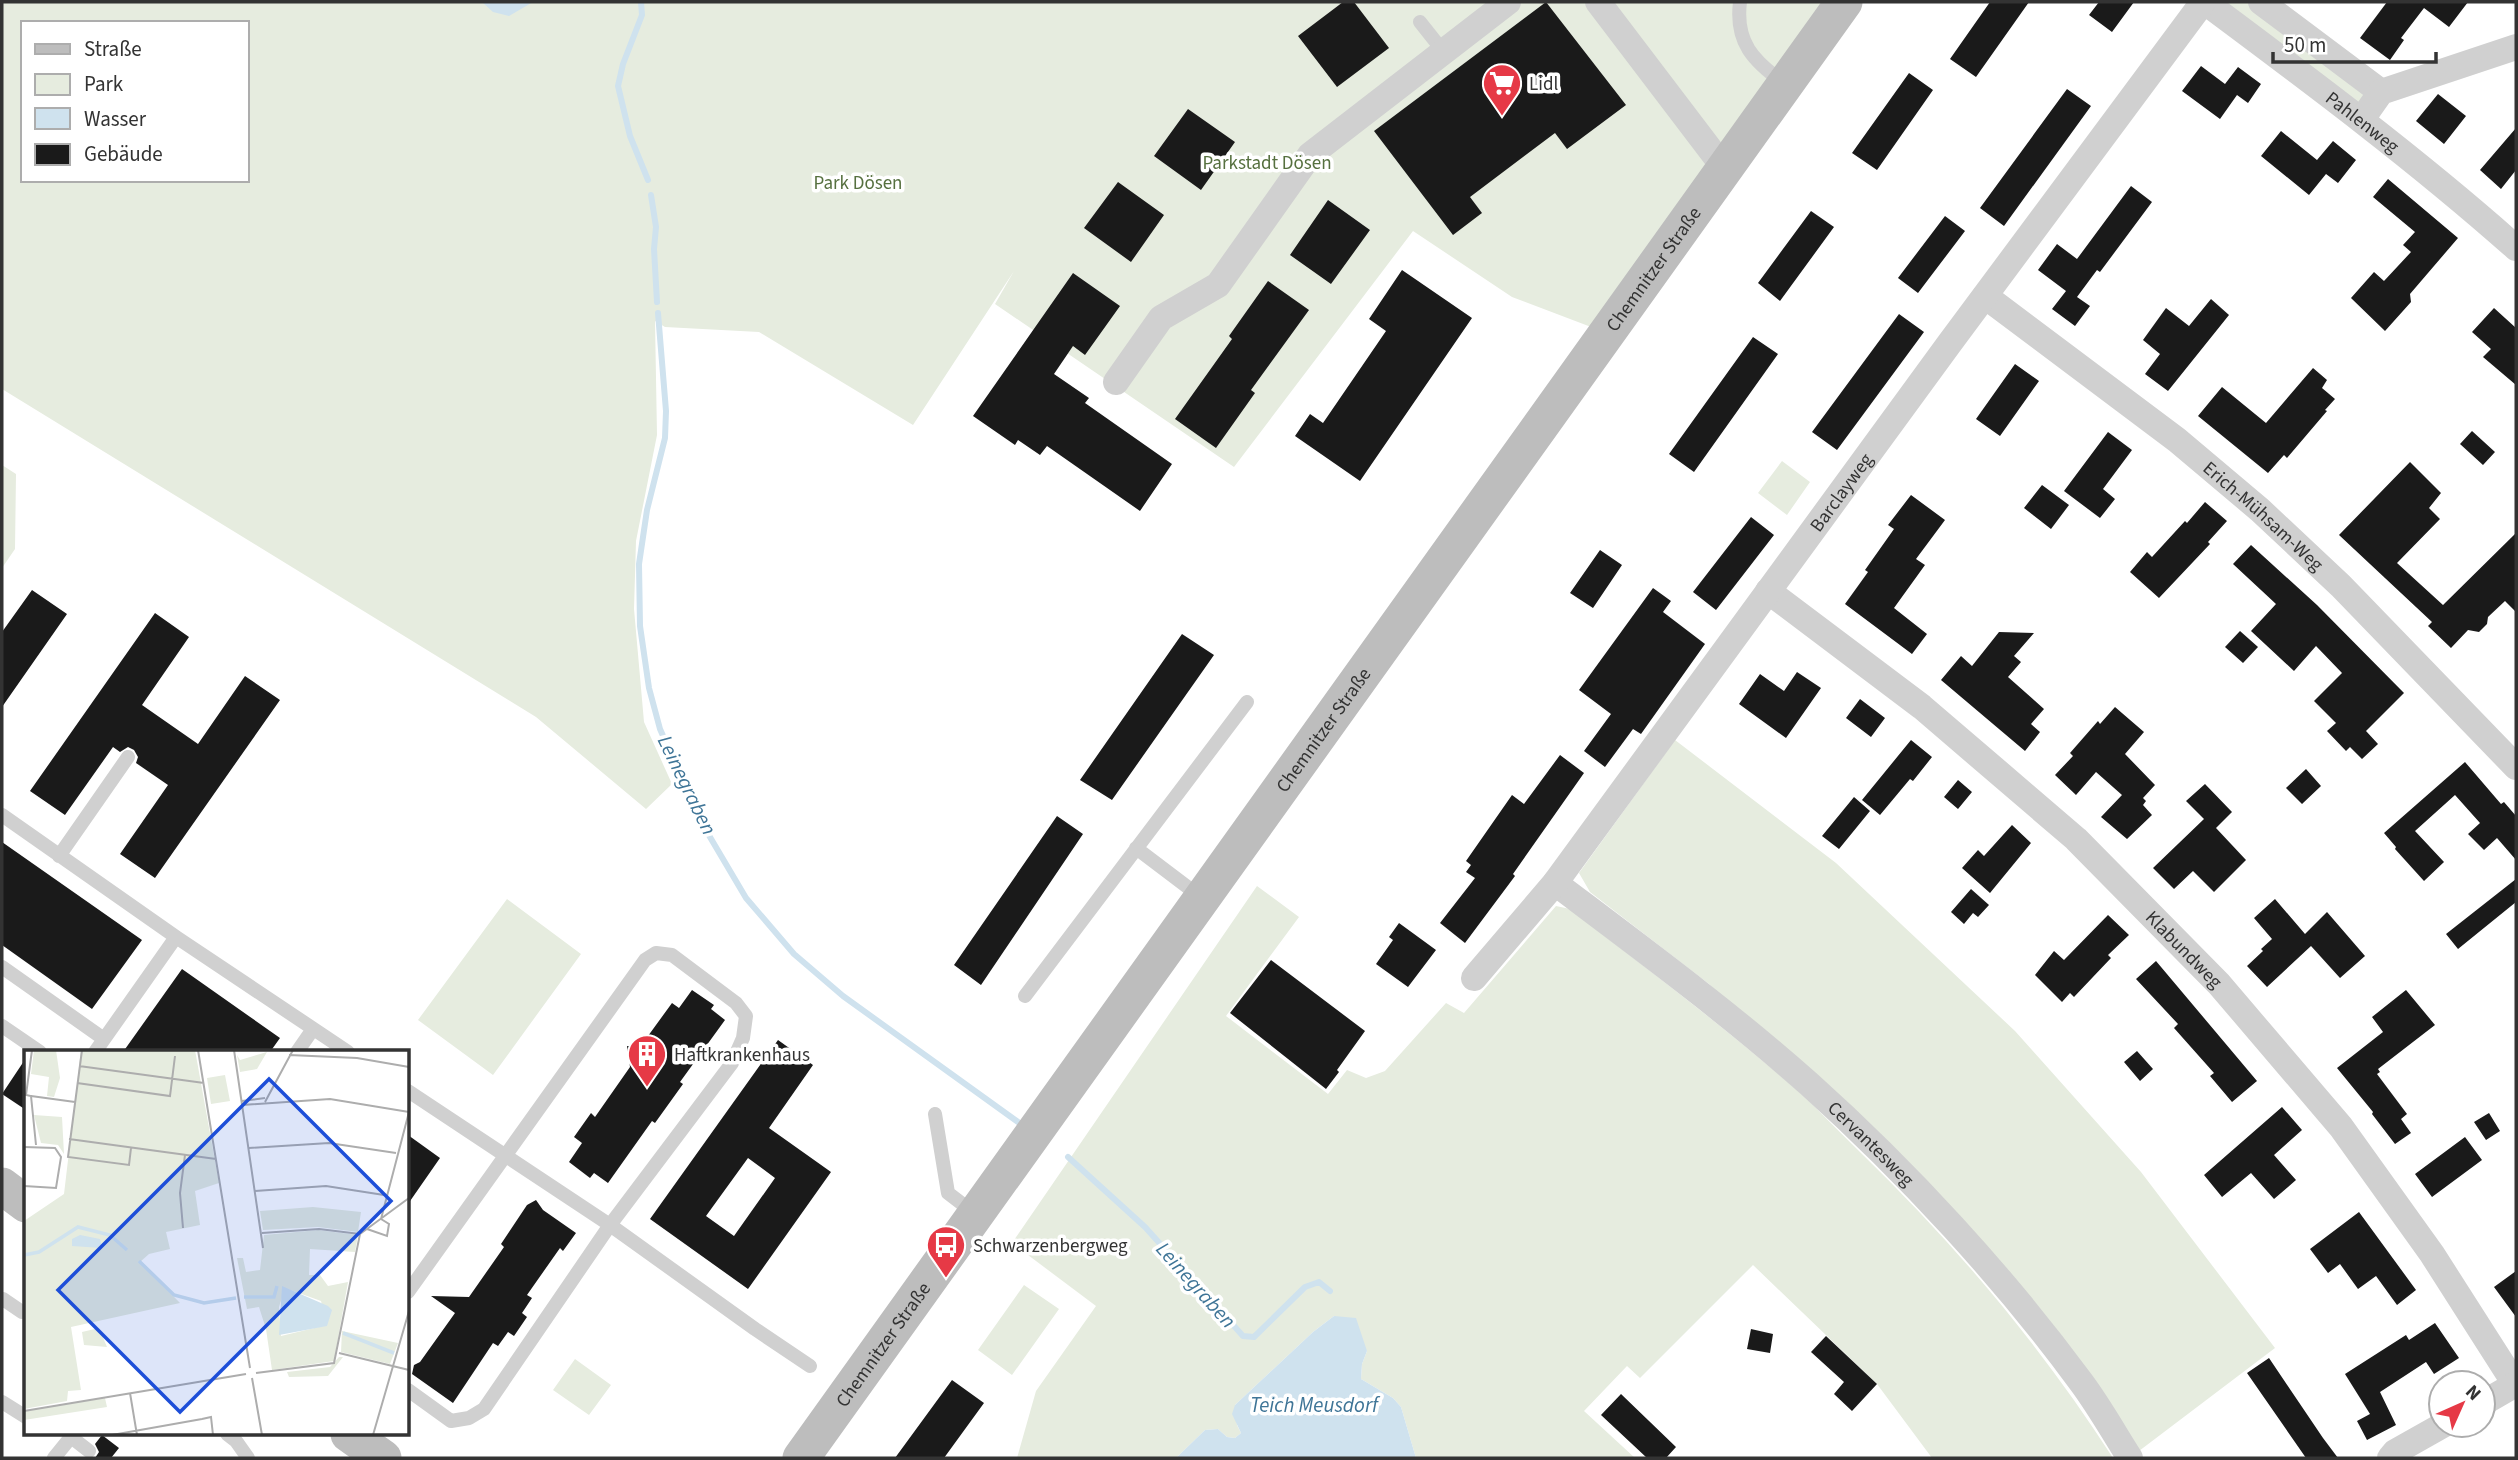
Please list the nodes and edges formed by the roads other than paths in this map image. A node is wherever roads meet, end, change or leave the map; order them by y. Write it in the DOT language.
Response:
graph roads {
  1 [pos="1508,2"];
  2 [pos="1598,2"];
  3 [pos="1740,2"];
  4 [pos="1844,2"];
  5 [pos="2204,2"];
  6 [pos="2261,2"];
  7 [pos="1420,22"];
  8 [pos="2516,47"];
  9 [pos="1443,51"];
  10 [pos="1786,84"];
  11 [pos="2381,92"];
  12 [pos="2362,119"];
  13 [pos="1725,169"];
  14 [pos="2516,248"];
  15 [pos="1985,296"];
  16 [pos="1116,382"];
  17 [pos="1768,591"];
  18 [pos="1247,702"];
  19 [pos="128,757"];
  20 [pos="2516,767"];
  21 [pos="2,815"];
  22 [pos="1136,848"];
  23 [pos="59,856"];
  24 [pos="1555,883"];
  25 [pos="1202,898"];
  26 [pos="176,937"];
  27 [pos="2,967"];
  28 [pos="1474,978"];
  29 [pos="1025,996"];
  30 [pos="2,1026"];
  31 [pos="313,1030"];
  32 [pos="104,1039"];
  33 [pos="37,1050"];
  34 [pos="96,1050"];
  35 [pos="298,1050"];
  36 [pos="345,1050"];
  37 [pos="410,1092"];
  38 [pos="935,1114"];
  39 [pos="505,1155"];
  40 [pos="2,1186"];
  41 [pos="24,1202"];
  42 [pos="976,1214"];
  43 [pos="610,1225"];
  44 [pos="410,1289"];
  45 [pos="2,1301"];
  46 [pos="22,1312"];
  47 [pos="810,1366"];
  48 [pos="2516,1384"];
  49 [pos="410,1391"];
  50 [pos="2497,1395"];
  51 [pos="4,1409"];
  52 [pos="24,1416"];
  53 [pos="2427,1434"];
  54 [pos="67,1436"];
  55 [pos="69,1436"];
  56 [pos="230,1436"];
  57 [pos="352,1436"];
  58 [pos="89,1451"];
  59 [pos="54,1458"];
  60 [pos="248,1458"];
  61 [pos="383,1458"];
  62 [pos="801,1458"];
  63 [pos="2130,1458"];
  64 [pos="2390,1458"];
  1 -- 9 [label="street"];
  2 -- 13 [label="street"];
  3 -- 10 [label="lane"];
  4 -- 10 [label="main road, Chemnitzer Straße"];
  5 -- 12 [label="street, Pahlenweg"];
  5 -- 15 [label="street, Barclayweg"];
  6 -- 11 [label="street, Pahlenweg"];
  7 -- 9 [label="lane"];
  8 -- 11 [label="street"];
  9 -- 16 [label="street"];
  10 -- 13 [label="main road, Chemnitzer Straße"];
  11 -- 12 [label="street"];
  12 -- 14 [label="street, Pahlenweg"];
  13 -- 25 [label="main road, Chemnitzer Straße"];
  15 -- 17 [label="street, Barclayweg"];
  15 -- 20 [label="street, Erich-Mühsam-Weg"];
  17 -- 24 [label="street, Barclayweg"];
  17 -- 48 [label="street, Klabundweg"];
  18 -- 22 [label="lane"];
  19 -- 23 [label="lane"];
  21 -- 23 [label="lane"];
  22 -- 25 [label="lane"];
  22 -- 29 [label="lane"];
  23 -- 26 [label="lane"];
  24 -- 28 [label="street, Barclayweg"];
  24 -- 63 [label="street, Cervantesweg"];
  25 -- 42 [label="main road, Chemnitzer Straße"];
  26 -- 31 [label="lane"];
  26 -- 32 [label="lane"];
  27 -- 32 [label="lane"];
  30 -- 33 [label="lane"];
  31 -- 35 [label="lane"];
  31 -- 36 [label="lane"];
  32 -- 34 [label="lane"];
  37 -- 39 [label="lane"];
  38 -- 42 [label="lane"];
  39 -- 43 [label="lane"];
  39 -- 43 [label="lane"];
  39 -- 44 [label="lane"];
  40 -- 41 [label="main road"];
  42 -- 62 [label="main road, Chemnitzer Straße"];
  43 -- 47 [label="lane"];
  43 -- 49 [label="lane"];
  45 -- 46 [label="lane"];
  48 -- 50 [label="street"];
  51 -- 52 [label="lane"];
  53 -- 64 [label="street"];
  54 -- 59 [label="lane"];
  55 -- 58 [label="lane"];
  56 -- 60 [label="lane"];
  57 -- 61 [label="main road"];
}
